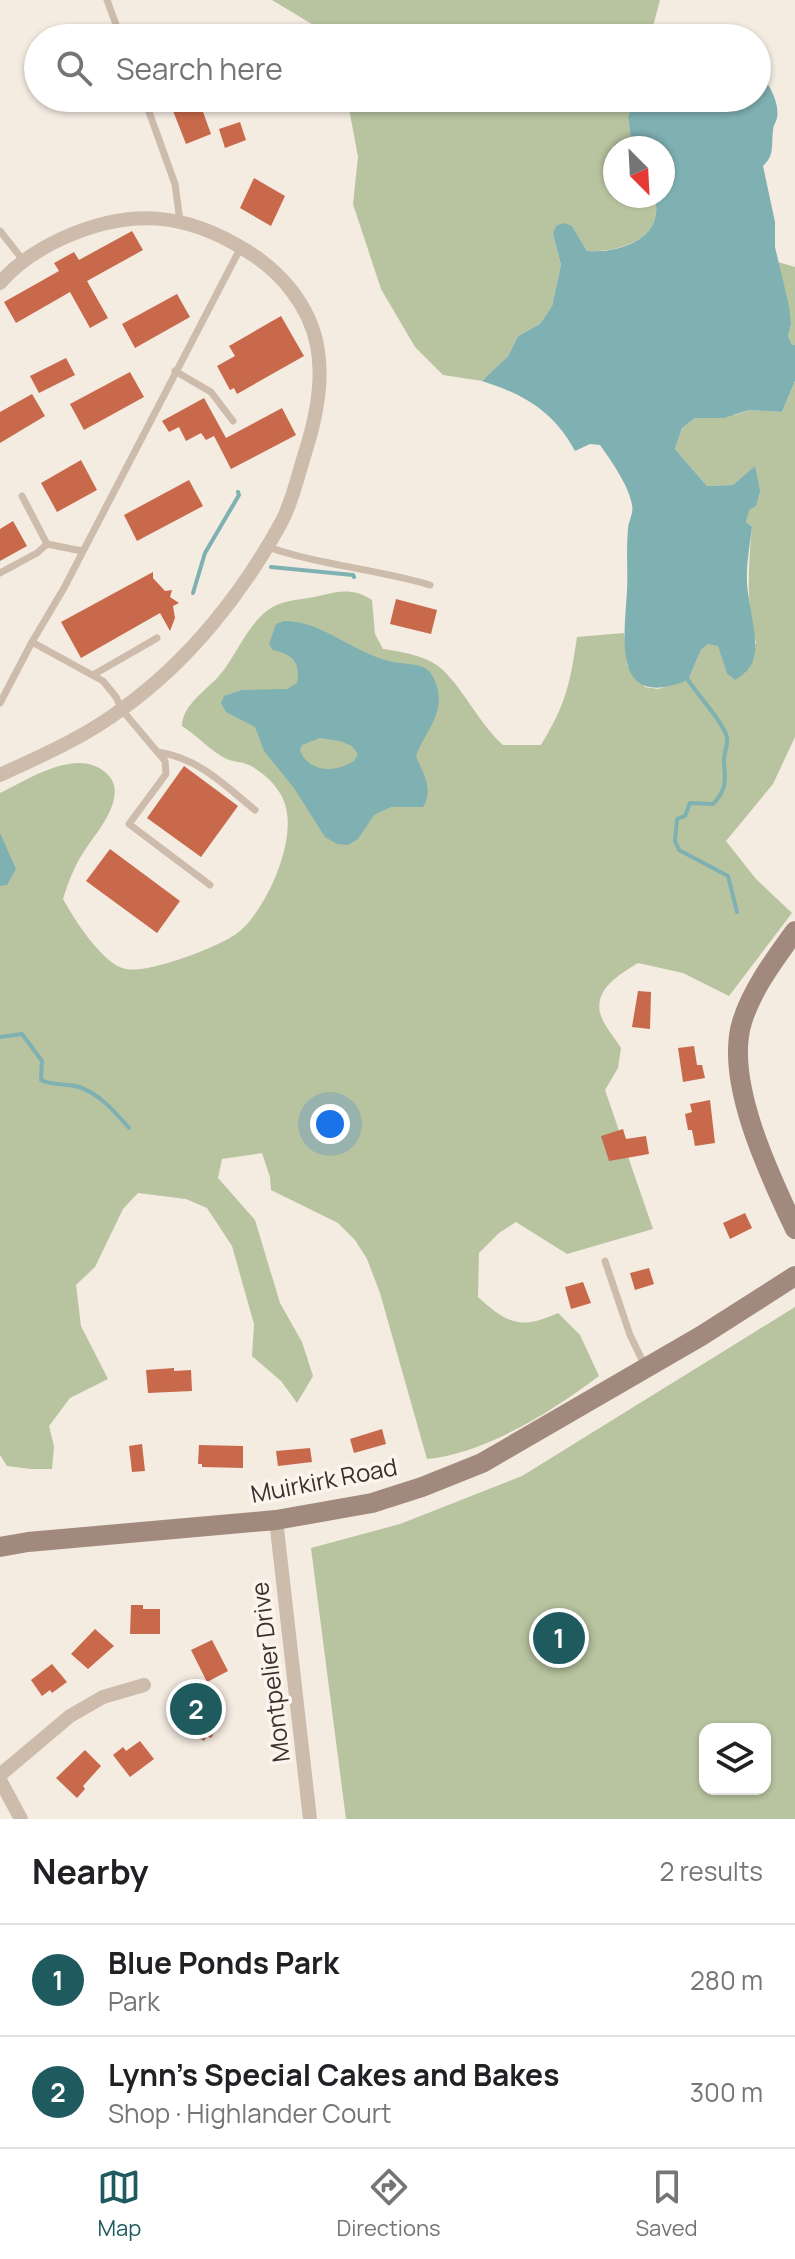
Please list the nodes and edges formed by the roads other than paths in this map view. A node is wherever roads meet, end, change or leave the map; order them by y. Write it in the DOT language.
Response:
graph roads {
  1 [pos="107,0"];
  2 [pos="116,24"];
  3 [pos="149,112"];
  4 [pos="180,221"];
  5 [pos="0,231"];
  6 [pos="241,247"];
  7 [pos="23,260"];
  8 [pos="0,283"];
  9 [pos="175,371"];
  10 [pos="233,421"];
  11 [pos="22,496"];
  12 [pos="47,544"];
  13 [pos="265,546"];
  14 [pos="82,551"];
  15 [pos="0,573"];
  16 [pos="430,585"];
  17 [pos="157,638"];
  18 [pos="32,642"];
  19 [pos="93,675"];
  20 [pos="0,703"];
  21 [pos="122,710"];
  22 [pos="158,752"];
  23 [pos="0,775"];
  24 [pos="255,810"];
  25 [pos="210,885"];
  26 [pos="795,931"];
  27 [pos="795,1229"];
  28 [pos="605,1261"];
  29 [pos="795,1276"];
  30 [pos="646,1368"];
  31 [pos="276,1520"];
  32 [pos="0,1547"];
  33 [pos="144,1685"];
  34 [pos="0,1778"];
  35 [pos="21,1819"];
  36 [pos="310,1819"];
  1 -- 2 [label="lane"];
  3 -- 4 [label="lane"];
  4 -- 6 [label="street"];
  4 -- 7 [label="street"];
  5 -- 7 [label="lane"];
  6 -- 9 [label="lane"];
  6 -- 13 [label="street"];
  7 -- 8 [label="street"];
  9 -- 10 [label="lane"];
  9 -- 14 [label="lane"];
  11 -- 12 [label="lane"];
  12 -- 14 [label="lane"];
  12 -- 15 [label="lane"];
  13 -- 16 [label="lane"];
  13 -- 21 [label="street"];
  14 -- 18 [label="lane"];
  17 -- 19 [label="lane"];
  18 -- 19 [label="lane"];
  18 -- 20 [label="lane"];
  19 -- 21 [label="lane"];
  21 -- 22 [label="lane"];
  21 -- 23 [label="street"];
  22 -- 24 [label="lane"];
  22 -- 25 [label="lane"];
  26 -- 27 [label="main road"];
  28 -- 30 [label="lane"];
  29 -- 30 [label="main road, Muirkirk Road"];
  30 -- 31 [label="main road, Muirkirk Road"];
  31 -- 32 [label="main road, Muirkirk Road"];
  31 -- 36 [label="street, Montpelier Drive"];
  33 -- 34 [label="street"];
  34 -- 35 [label="street"];
}
